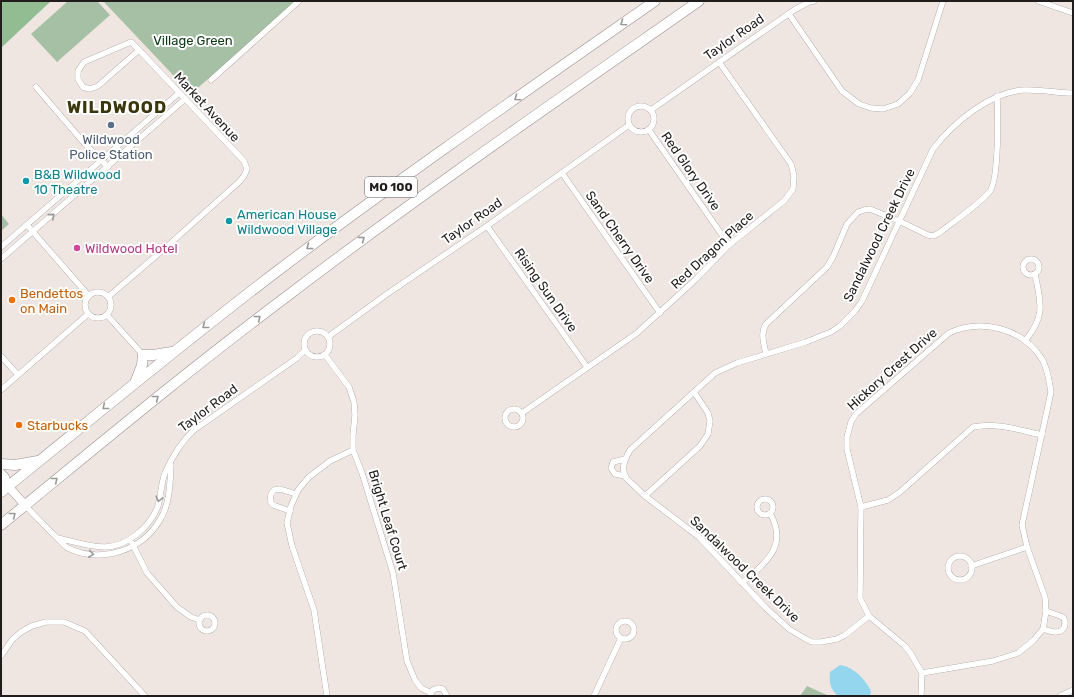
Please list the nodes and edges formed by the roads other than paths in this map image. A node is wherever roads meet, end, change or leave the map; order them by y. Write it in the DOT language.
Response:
graph roads {
  1 [pos="299,1"];
  2 [pos="655,1"];
  3 [pos="699,1"];
  4 [pos="814,1"];
  5 [pos="943,1"];
  6 [pos="1038,1"];
  7 [pos="1073,13"];
  8 [pos="789,14"];
  9 [pos="139,50"];
  10 [pos="719,62"];
  11 [pos="211,80"];
  12 [pos="36,87"];
  13 [pos="1073,92"];
  14 [pos="178,93"];
  15 [pos="996,96"];
  16 [pos="185,99"];
  17 [pos="651,110"];
  18 [pos="629,125"];
  19 [pos="649,130"];
  20 [pos="101,160"];
  21 [pos="108,167"];
  22 [pos="562,173"];
  23 [pos="899,221"];
  24 [pos="27,225"];
  25 [pos="487,226"];
  26 [pos="33,232"];
  27 [pos="729,246"];
  28 [pos="1,247"];
  29 [pos="1,259"];
  30 [pos="1034,274"];
  31 [pos="89,296"];
  32 [pos="108,297"];
  33 [pos="660,313"];
  34 [pos="88,314"];
  35 [pos="107,315"];
  36 [pos="328,337"];
  37 [pos="1025,341"];
  38 [pos="305,350"];
  39 [pos="174,352"];
  40 [pos="766,354"];
  41 [pos="143,355"];
  42 [pos="325,355"];
  43 [pos="1,356"];
  44 [pos="587,367"];
  45 [pos="18,375"];
  46 [pos="135,383"];
  47 [pos="1,390"];
  48 [pos="694,392"];
  49 [pos="522,413"];
  50 [pos="1042,435"];
  51 [pos="353,450"];
  52 [pos="625,459"];
  53 [pos="40,460"];
  54 [pos="171,462"];
  55 [pos="1,464"];
  56 [pos="1,473"];
  57 [pos="625,476"];
  58 [pos="3,487"];
  59 [pos="296,494"];
  60 [pos="645,496"];
  61 [pos="25,505"];
  62 [pos="861,506"];
  63 [pos="290,511"];
  64 [pos="770,513"];
  65 [pos="1,525"];
  66 [pos="57,538"];
  67 [pos="129,540"];
  68 [pos="133,545"];
  69 [pos="1027,547"];
  70 [pos="971,566"];
  71 [pos="742,583"];
  72 [pos="1046,611"];
  73 [pos="869,616"];
  74 [pos="200,620"];
  75 [pos="1043,628"];
  76 [pos="621,638"];
  77 [pos="1,656"];
  78 [pos="922,674"];
  79 [pos="1073,690"];
  80 [pos="430,694"];
  81 [pos="145,696"];
  82 [pos="327,696"];
  83 [pos="447,696"];
  84 [pos="594,696"];
  85 [pos="921,696"];
  86 [pos="1060,696"];
  1 -- 11 [label="street"];
  2 -- 39 [label="highway, MO 100, one-way"];
  61 -- 3 [label="highway, MO 100, one-way"];
  4 -- 8 [label="street, Taylor Road"];
  5 -- 8 [label="street"];
  6 -- 7 [label="street"];
  8 -- 10 [label="street, Taylor Road"];
  9 -- 9 [label="street"];
  9 -- 14 [label="street, Market Avenue"];
  10 -- 17 [label="street, Taylor Road"];
  10 -- 27 [label="street, Red Dragon Place"];
  12 -- 20 [label="street"];
  13 -- 15 [label="street, Sandalwood Creek Drive"];
  14 -- 16 [label="street, Market Avenue"];
  14 -- 20 [label="street"];
  15 -- 23 [label="street, Sandalwood Creek Drive"];
  15 -- 23 [label="street"];
  16 -- 21 [label="street"];
  16 -- 32 [label="street, Market Avenue"];
  17 -- 18 [label="street"];
  17 -- 19 [label="street"];
  18 -- 19 [label="street"];
  18 -- 22 [label="street, Taylor Road"];
  19 -- 27 [label="street, Red Glory Drive"];
  20 -- 21 [label="street"];
  20 -- 24 [label="street"];
  26 -- 21 [label="street, one-way"];
  22 -- 25 [label="street, Taylor Road"];
  22 -- 33 [label="street, Sand Cherry Drive"];
  23 -- 40 [label="street, Sandalwood Creek Drive"];
  23 -- 40 [label="street"];
  24 -- 26 [label="street"];
  24 -- 28 [label="street"];
  25 -- 36 [label="street, Taylor Road"];
  25 -- 44 [label="street, Rising Sun Drive"];
  26 -- 29 [label="street"];
  26 -- 31 [label="street"];
  27 -- 33 [label="street, Red Dragon Place"];
  30 -- 37 [label="street"];
  31 -- 32 [label="street"];
  31 -- 34 [label="street"];
  32 -- 35 [label="street"];
  33 -- 44 [label="street, Red Dragon Place"];
  34 -- 35 [label="street"];
  34 -- 45 [label="street"];
  35 -- 41 [label="street"];
  36 -- 38 [label="street"];
  36 -- 42 [label="street"];
  37 -- 50 [label="street, Hickory Crest Drive"];
  37 -- 62 [label="street, Hickory Crest Drive"];
  38 -- 42 [label="street"];
  38 -- 54 [label="street, Taylor Road"];
  39 -- 41 [label="highway"];
  39 -- 46 [label="highway, MO 100"];
  40 -- 48 [label="street, Sandalwood Creek Drive"];
  41 -- 46 [label="highway"];
  42 -- 51 [label="street, Bright Leaf Court"];
  43 -- 45 [label="street"];
  44 -- 49 [label="street, Red Dragon Place"];
  45 -- 47 [label="street"];
  46 -- 53 [label="highway, MO 100, one-way"];
  48 -- 52 [label="street, Sandalwood Creek Drive"];
  48 -- 60 [label="street"];
  50 -- 62 [label="street"];
  50 -- 69 [label="street, Hickory Crest Drive"];
  51 -- 59 [label="street"];
  51 -- 80 [label="street, Bright Leaf Court"];
  52 -- 57 [label="street"];
  52 -- 57 [label="street, Sandalwood Creek Drive"];
  53 -- 55 [label="highway"];
  53 -- 58 [label="highway, MO 100"];
  54 -- 67 [label="street, Taylor Road, one-way"];
  54 -- 68 [label="street, Taylor Road"];
  56 -- 58 [label="street, Taylor Road"];
  57 -- 60 [label="street, Sandalwood Creek Drive"];
  58 -- 61 [label="street, Taylor Road"];
  59 -- 63 [label="street"];
  59 -- 63 [label="street"];
  60 -- 71 [label="street, Sandalwood Creek Drive"];
  65 -- 61 [label="highway, MO 100, one-way"];
  61 -- 66 [label="street, Taylor Road"];
  62 -- 73 [label="street, Hickory Crest Drive"];
  63 -- 82 [label="street"];
  64 -- 71 [label="street"];
  66 -- 67 [label="street, Taylor Road"];
  66 -- 68 [label="street, Taylor Road, one-way"];
  67 -- 68 [label="street"];
  68 -- 74 [label="street"];
  69 -- 70 [label="street"];
  69 -- 72 [label="street, Hickory Crest Drive"];
  70 -- 70 [label="street"];
  71 -- 73 [label="street, Sandalwood Creek Drive"];
  72 -- 75 [label="street, Hickory Crest Drive"];
  72 -- 75 [label="street"];
  73 -- 78 [label="street, Hickory Crest Drive"];
  75 -- 78 [label="street"];
  76 -- 84 [label="street"];
  77 -- 81 [label="street"];
  78 -- 85 [label="street, Hickory Crest Drive"];
  79 -- 86 [label="street"];
  80 -- 83 [label="street, Bright Leaf Court"];
}
